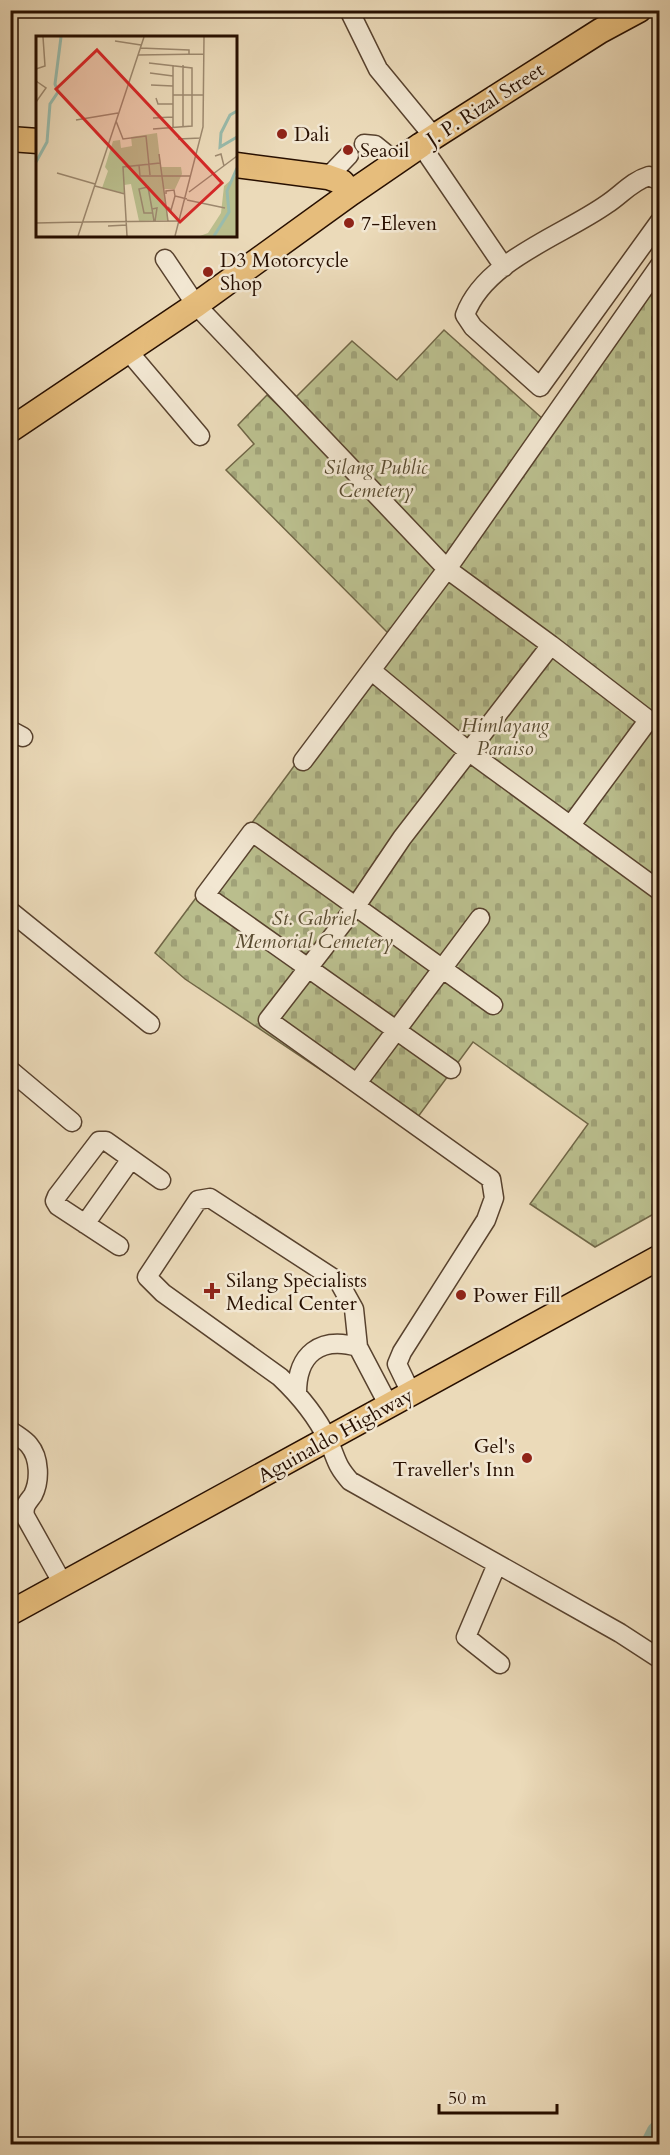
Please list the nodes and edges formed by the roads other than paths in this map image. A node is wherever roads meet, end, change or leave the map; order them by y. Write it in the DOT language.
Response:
graph roads {
  1 [pos="349,10"];
  2 [pos="639,10"];
  3 [pos="10,139"];
  4 [pos="36,141"];
  5 [pos="428,141"];
  6 [pos="396,162"];
  7 [pos="237,165"];
  8 [pos="328,177"];
  9 [pos="660,181"];
  10 [pos="351,193"];
  11 [pos="660,221"];
  12 [pos="165,259"];
  13 [pos="660,265"];
  14 [pos="504,267"];
  15 [pos="196,305"];
  16 [pos="128,351"];
  17 [pos="10,430"];
  18 [pos="200,436"];
  19 [pos="447,569"];
  20 [pos="551,645"];
  21 [pos="372,671"];
  22 [pos="468,752"];
  23 [pos="303,761"];
  24 [pos="571,825"];
  25 [pos="660,891"];
  26 [pos="356,906"];
  27 [pos="10,911"];
  28 [pos="480,918"];
  29 [pos="308,968"];
  30 [pos="442,968"];
  31 [pos="493,1005"];
  32 [pos="150,1024"];
  33 [pos="396,1030"];
  34 [pos="451,1069"];
  35 [pos="10,1071"];
  36 [pos="357,1083"];
  37 [pos="72,1122"];
  38 [pos="131,1159"];
  39 [pos="161,1180"];
  40 [pos="85,1224"];
  41 [pos="118,1246"];
  42 [pos="660,1257"];
  43 [pos="358,1347"];
  44 [pos="297,1393"];
  45 [pos="411,1393"];
  46 [pos="389,1406"];
  47 [pos="10,1430"];
  48 [pos="327,1439"];
  49 [pos="497,1564"];
  50 [pos="63,1584"];
  51 [pos="10,1613"];
  52 [pos="660,1659"];
  53 [pos="500,1664"];
  1 -- 5 [label="street"];
  2 -- 5 [label="main road, J. P. Rizal Street"];
  3 -- 4 [label="main road"];
  5 -- 6 [label="main road, J. P. Rizal Street"];
  5 -- 14 [label="street"];
  6 -- 8 [label="street"];
  6 -- 10 [label="main road, J. P. Rizal Street"];
  7 -- 8 [label="main road"];
  8 -- 10 [label="main road"];
  9 -- 14 [label="street"];
  10 -- 15 [label="main road, J. P. Rizal Street"];
  11 -- 14 [label="street"];
  12 -- 15 [label="street"];
  13 -- 19 [label="street"];
  15 -- 16 [label="main road, J. P. Rizal Street"];
  15 -- 19 [label="street"];
  16 -- 17 [label="main road, J. P. Rizal Street"];
  16 -- 18 [label="street"];
  19 -- 20 [label="street"];
  19 -- 21 [label="street"];
  20 -- 22 [label="street"];
  20 -- 24 [label="street"];
  21 -- 22 [label="street"];
  21 -- 23 [label="street"];
  22 -- 24 [label="street"];
  22 -- 26 [label="street"];
  24 -- 25 [label="street"];
  26 -- 29 [label="street"];
  26 -- 29 [label="street"];
  26 -- 30 [label="street"];
  27 -- 32 [label="street"];
  28 -- 30 [label="street"];
  29 -- 33 [label="street"];
  29 -- 36 [label="street"];
  30 -- 31 [label="street"];
  30 -- 33 [label="street"];
  33 -- 34 [label="street"];
  33 -- 36 [label="street"];
  35 -- 37 [label="street"];
  36 -- 45 [label="street"];
  38 -- 39 [label="street"];
  38 -- 40 [label="street"];
  38 -- 40 [label="street"];
  40 -- 41 [label="street"];
  42 -- 45 [label="main road, Aguinaldo Highway"];
  43 -- 44 [label="street"];
  43 -- 44 [label="street"];
  43 -- 46 [label="street"];
  44 -- 48 [label="street"];
  45 -- 46 [label="main road, Aguinaldo Highway"];
  46 -- 48 [label="main road, Aguinaldo Highway"];
  47 -- 50 [label="street"];
  48 -- 49 [label="street"];
  48 -- 50 [label="main road, Aguinaldo Highway"];
  49 -- 52 [label="street"];
  49 -- 53 [label="street"];
  50 -- 51 [label="main road, Aguinaldo Highway"];
}
